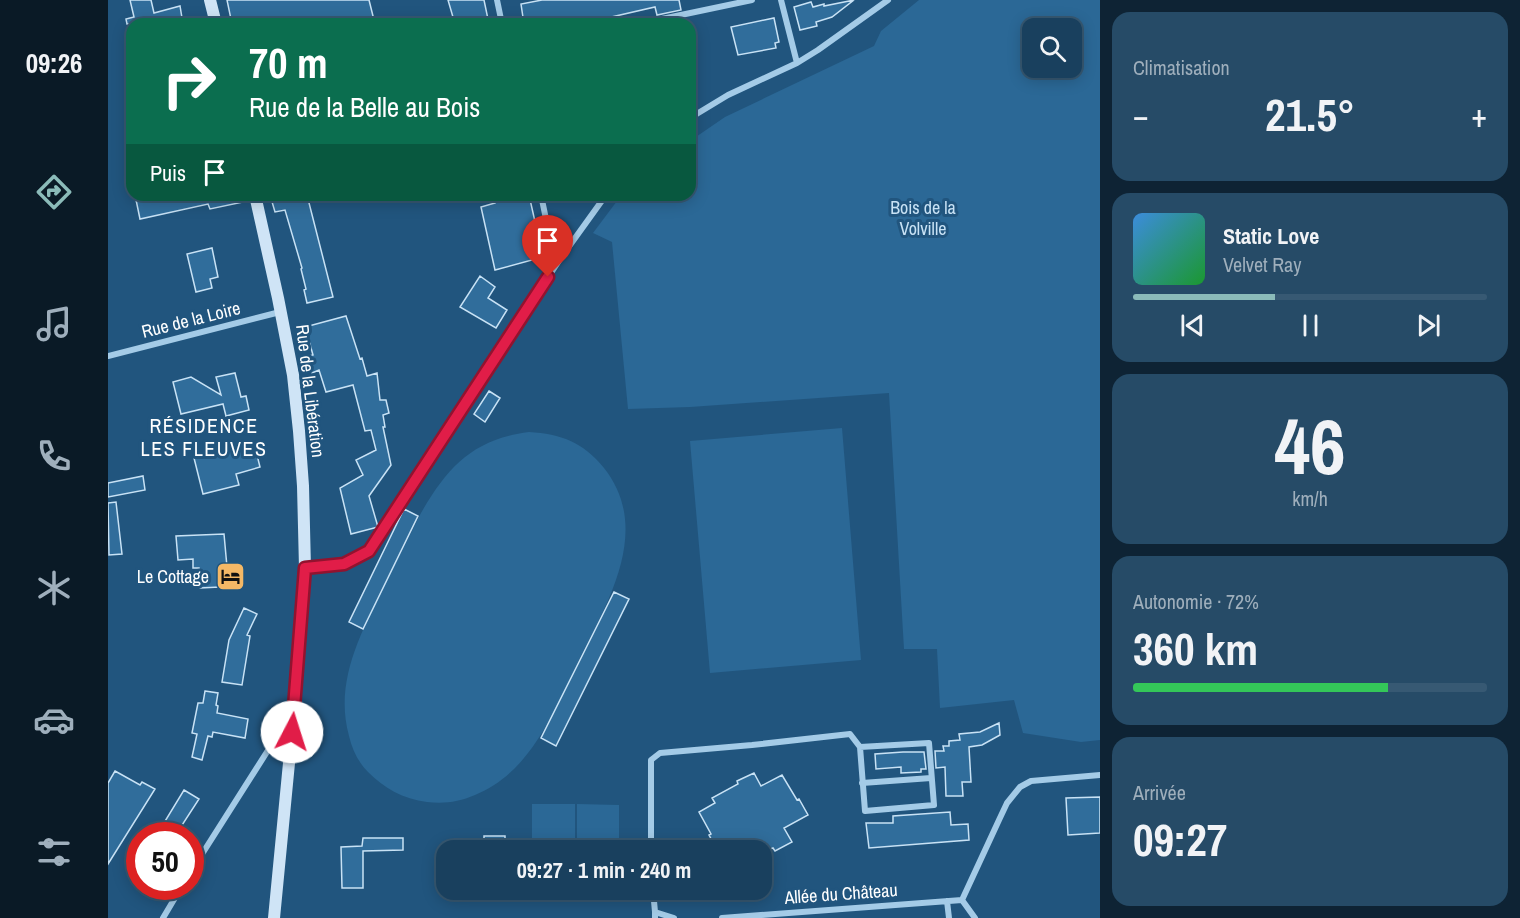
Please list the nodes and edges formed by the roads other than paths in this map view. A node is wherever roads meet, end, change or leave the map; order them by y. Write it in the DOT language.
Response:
graph roads {
  1 [pos="210,0"];
  2 [pos="497,0"];
  3 [pos="752,0"];
  4 [pos="781,0"];
  5 [pos="888,0"];
  6 [pos="214,18"];
  7 [pos="501,18"];
  8 [pos="666,18"];
  9 [pos="797,63"];
  10 [pos="696,114"];
  11 [pos="256,201"];
  12 [pos="542,201"];
  13 [pos="602,201"];
  14 [pos="560,259"];
  15 [pos="281,312"];
  16 [pos="108,356"];
  17 [pos="305,568"];
  18 [pos="292,732"];
  19 [pos="860,747"];
  20 [pos="1100,775"];
  21 [pos="932,778"];
  22 [pos="862,783"];
  23 [pos="651,840"];
  24 [pos="204,850"];
  25 [pos="174,900"];
  26 [pos="654,900"];
  27 [pos="962,900"];
  28 [pos="947,901"];
  29 [pos="655,915"];
  30 [pos="163,918"];
  31 [pos="274,918"];
  32 [pos="674,918"];
  33 [pos="722,918"];
  34 [pos="948,918"];
  35 [pos="975,918"];
  1 -- 6 [label="main road"];
  2 -- 7 [label="street"];
  3 -- 8 [label="street"];
  4 -- 9 [label="street"];
  5 -- 9 [label="street"];
  9 -- 10 [label="street"];
  11 -- 15 [label="main road, Rue de la Libération"];
  12 -- 14 [label="street"];
  13 -- 14 [label="street"];
  14 -- 17 [label="street"];
  15 -- 16 [label="street, Rue de la Loire"];
  15 -- 17 [label="main road, Rue de la Libération"];
  17 -- 18 [label="main road, Rue de la Libération"];
  18 -- 24 [label="street"];
  18 -- 31 [label="main road, Rue de la Libération"];
  19 -- 21 [label="street"];
  19 -- 22 [label="street"];
  19 -- 23 [label="street"];
  20 -- 27 [label="street"];
  21 -- 22 [label="street"];
  21 -- 22 [label="street"];
  25 -- 30 [label="street"];
  26 -- 29 [label="street"];
  27 -- 28 [label="street, Allée du Château"];
  27 -- 35 [label="street"];
  28 -- 33 [label="street, Allée du Château"];
  28 -- 34 [label="street"];
  29 -- 32 [label="street"];
}
